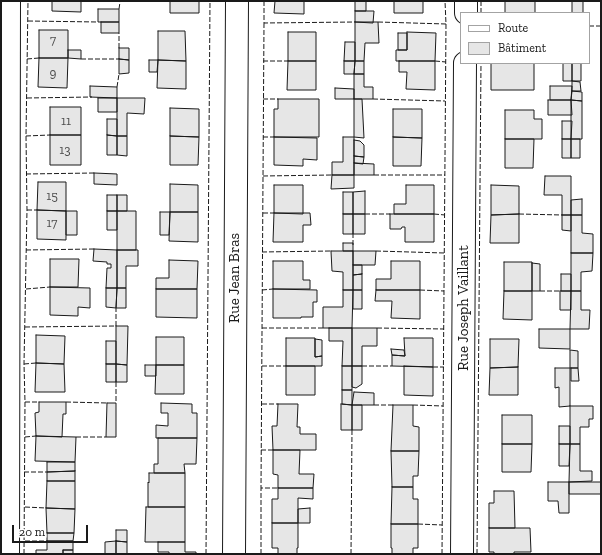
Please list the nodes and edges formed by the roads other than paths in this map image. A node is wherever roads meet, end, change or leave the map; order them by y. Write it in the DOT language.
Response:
graph roads {
  1 [pos="9,1"];
  2 [pos="237,1"];
  3 [pos="466,1"];
  4 [pos="466,12"];
  5 [pos="465,64"];
  6 [pos="5,275"];
  7 [pos="8,554"];
  8 [pos="234,554"];
  9 [pos="462,554"];
  1 -- 6 [label="street"];
  2 -- 8 [label="street, Rue Jean Bras"];
  3 -- 4 [label="street"];
  5 -- 9 [label="street, Rue Joseph Vaillant"];
  6 -- 7 [label="street"];
}
